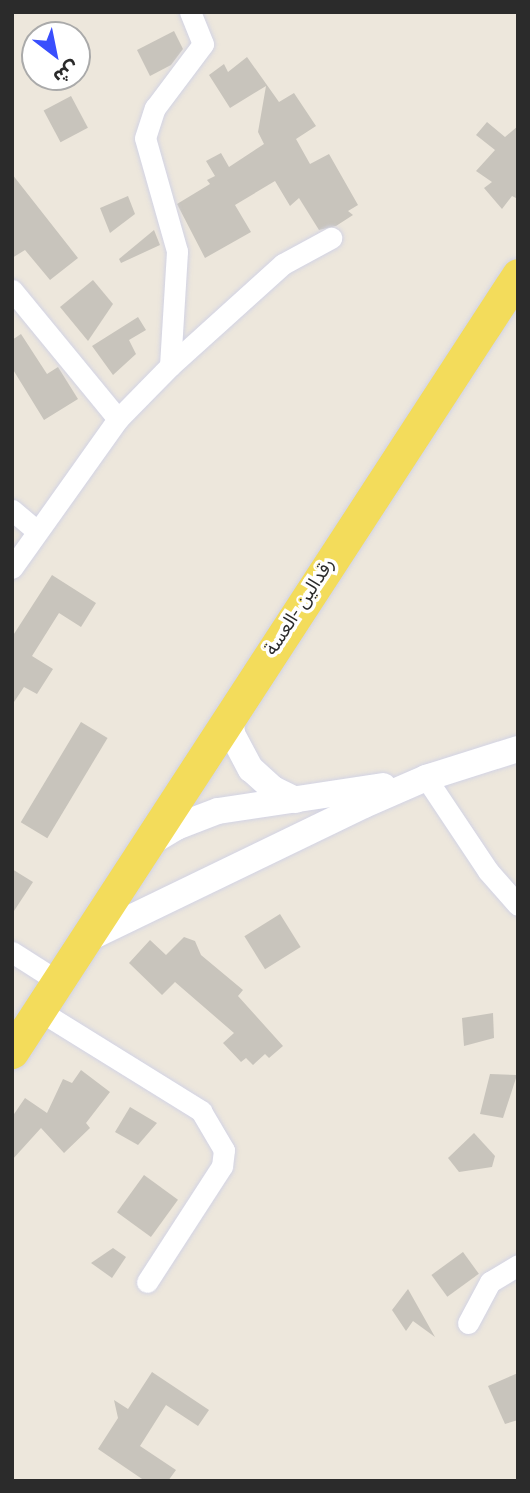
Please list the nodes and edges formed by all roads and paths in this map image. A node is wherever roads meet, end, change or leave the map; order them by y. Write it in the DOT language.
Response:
graph roads {
  1 [pos="190,12"];
  2 [pos="331,239"];
  3 [pos="518,275"];
  4 [pos="12,290"];
  5 [pos="170,366"];
  6 [pos="118,419"];
  7 [pos="12,510"];
  8 [pos="36,530"];
  9 [pos="12,568"];
  10 [pos="230,714"];
  11 [pos="518,749"];
  12 [pos="426,778"];
  13 [pos="296,800"];
  14 [pos="142,848"];
  15 [pos="518,905"];
  16 [pos="83,940"];
  17 [pos="12,952"];
  18 [pos="56,980"];
  19 [pos="40,1011"];
  20 [pos="12,1052"];
  21 [pos="518,1265"];
  22 [pos="147,1282"];
  23 [pos="468,1323"];
  1 -- 5 [label="street"];
  2 -- 5 [label="street"];
  3 -- 10 [label="main road, رقدالين -العسة"];
  4 -- 6 [label="street"];
  5 -- 6 [label="street"];
  6 -- 8 [label="street"];
  7 -- 8 [label="street"];
  8 -- 9 [label="street"];
  10 -- 13 [label="street"];
  10 -- 14 [label="main road, رقدالين -العسة"];
  11 -- 12 [label="street"];
  12 -- 13 [label="street"];
  12 -- 15 [label="street"];
  12 -- 16 [label="street"];
  13 -- 14 [label="street"];
  14 -- 16 [label="main road, رقدالين -العسة"];
  16 -- 18 [label="main road, رقدالين -العسة"];
  17 -- 18 [label="street"];
  18 -- 19 [label="main road, رقدالين -العسة"];
  19 -- 20 [label="main road, رقدالين -العسة"];
  19 -- 22 [label="street"];
  21 -- 23 [label="street"];
}
